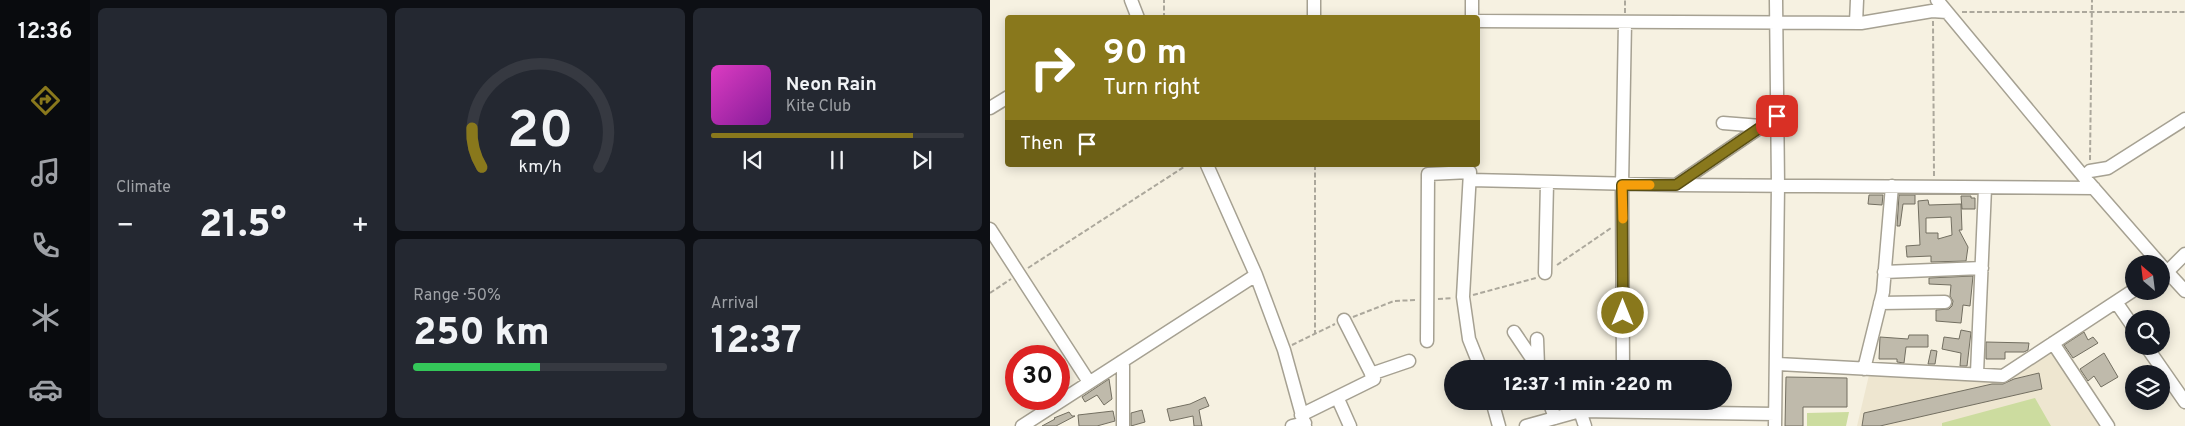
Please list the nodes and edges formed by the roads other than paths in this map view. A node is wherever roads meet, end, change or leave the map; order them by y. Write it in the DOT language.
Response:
graph roads {
  1 [pos="1131,0"];
  2 [pos="1314,0"];
  3 [pos="1472,0"];
  4 [pos="1776,0"];
  5 [pos="1857,0"];
  6 [pos="1935,6"];
  7 [pos="1137,15"];
  8 [pos="1314,15"];
  9 [pos="1472,15"];
  10 [pos="1480,21"];
  11 [pos="1625,22"];
  12 [pos="1776,22"];
  13 [pos="1856,23"];
  14 [pos="1005,99"];
  15 [pos="990,108"];
  16 [pos="1777,116"];
  17 [pos="2185,119"];
  18 [pos="1723,123"];
  19 [pos="1761,126"];
  20 [pos="1209,167"];
  21 [pos="1470,173"];
  22 [pos="2087,174"];
  23 [pos="1546,183"];
  24 [pos="1622,185"];
  25 [pos="1676,185"];
  26 [pos="1778,185"];
  27 [pos="1892,186"];
  28 [pos="1984,188"];
  29 [pos="2094,188"];
  30 [pos="990,229"];
  31 [pos="2185,254"];
  32 [pos="2151,255"];
  33 [pos="2170,263"];
  34 [pos="1982,268"];
  35 [pos="1884,272"];
  36 [pos="1545,273"];
  37 [pos="1256,275"];
  38 [pos="2170,276"];
  39 [pos="2185,291"];
  40 [pos="2125,296"];
  41 [pos="1945,302"];
  42 [pos="2116,302"];
  43 [pos="1880,303"];
  44 [pos="2125,315"];
  45 [pos="1344,320"];
  46 [pos="1514,332"];
  47 [pos="1537,339"];
  48 [pos="1427,341"];
  49 [pos="2053,343"];
  50 [pos="2152,355"];
  51 [pos="1477,360"];
  52 [pos="1534,360"];
  53 [pos="1538,360"];
  54 [pos="1623,360"];
  55 [pos="1409,361"];
  56 [pos="1121,362"];
  57 [pos="1776,364"];
  58 [pos="1864,369"];
  59 [pos="1977,373"];
  60 [pos="1371,374"];
  61 [pos="1089,382"];
  62 [pos="1338,398"];
  63 [pos="2185,402"];
  64 [pos="1495,410"];
  65 [pos="1552,410"];
  66 [pos="1580,410"];
  67 [pos="1666,410"];
  68 [pos="1555,418"];
  69 [pos="1775,420"];
  70 [pos="1304,421"];
  71 [pos="1022,426"];
  72 [pos="1123,426"];
  73 [pos="1292,426"];
  74 [pos="1350,426"];
  75 [pos="1499,426"];
  76 [pos="1526,426"];
  77 [pos="1585,426"];
  78 [pos="2108,426"];
  1 -- 7 [label="street"];
  2 -- 8 [label="street"];
  3 -- 9 [label="street"];
  4 -- 12 [label="street"];
  5 -- 13 [label="street"];
  6 -- 13 [label="street"];
  6 -- 22 [label="street"];
  10 -- 11 [label="street"];
  11 -- 12 [label="street"];
  11 -- 24 [label="street"];
  12 -- 13 [label="street"];
  12 -- 16 [label="street"];
  14 -- 15 [label="street"];
  16 -- 19 [label="street"];
  16 -- 26 [label="street"];
  17 -- 22 [label="street"];
  18 -- 19 [label="street"];
  19 -- 25 [label="street"];
  20 -- 37 [label="street"];
  21 -- 23 [label="street"];
  21 -- 48 [label="street"];
  21 -- 51 [label="street"];
  22 -- 29 [label="street"];
  23 -- 24 [label="street"];
  23 -- 36 [label="street"];
  24 -- 25 [label="street"];
  24 -- 54 [label="street"];
  25 -- 26 [label="street"];
  26 -- 27 [label="street"];
  26 -- 57 [label="street"];
  27 -- 28 [label="street"];
  27 -- 35 [label="street"];
  28 -- 29 [label="street"];
  28 -- 34 [label="street"];
  29 -- 32 [label="street"];
  30 -- 61 [label="street"];
  31 -- 33 [label="street"];
  34 -- 35 [label="street"];
  34 -- 59 [label="street"];
  35 -- 43 [label="street"];
  37 -- 56 [label="street"];
  37 -- 70 [label="street"];
  38 -- 39 [label="street"];
  40 -- 42 [label="street"];
  41 -- 43 [label="street"];
  42 -- 44 [label="street"];
  42 -- 49 [label="street"];
  43 -- 58 [label="street"];
  45 -- 60 [label="street"];
  46 -- 52 [label="street"];
  47 -- 53 [label="street"];
  49 -- 59 [label="street"];
  49 -- 78 [label="street"];
  50 -- 63 [label="street"];
  55 -- 60 [label="street"];
  56 -- 61 [label="street"];
  56 -- 72 [label="street"];
  57 -- 58 [label="street"];
  57 -- 69 [label="street"];
  58 -- 59 [label="street"];
  60 -- 62 [label="street"];
  61 -- 71 [label="street"];
  62 -- 70 [label="street"];
  62 -- 74 [label="street"];
  64 -- 75 [label="street"];
  65 -- 68 [label="street"];
  66 -- 68 [label="street"];
  66 -- 77 [label="street"];
  67 -- 69 [label="street"];
  68 -- 76 [label="street"];
  70 -- 73 [label="street"];
}
